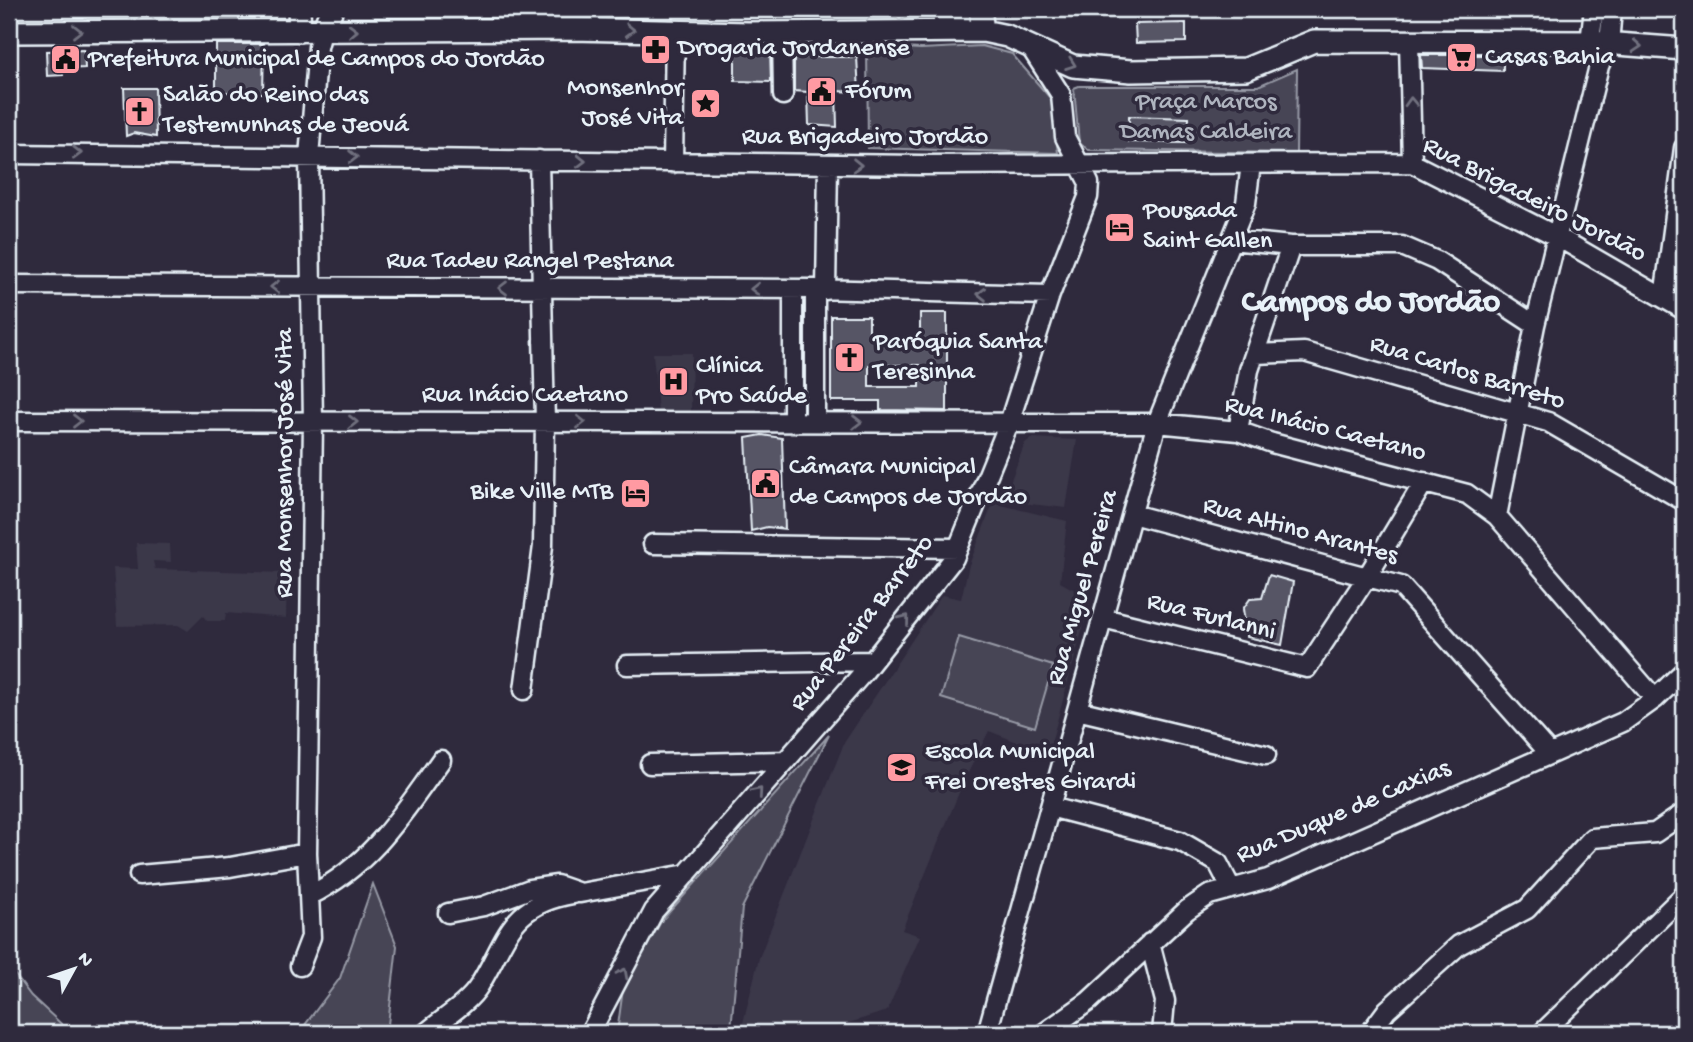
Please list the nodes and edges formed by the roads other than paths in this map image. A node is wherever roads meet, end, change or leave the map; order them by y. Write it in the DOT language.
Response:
graph roads {
  1 [pos="299,9"];
  2 [pos="332,9"];
  3 [pos="518,9"];
  4 [pos="943,9"];
  5 [pos="960,9"];
  6 [pos="980,9"];
  7 [pos="1594,9"];
  8 [pos="1612,9"];
  9 [pos="569,19"];
  10 [pos="509,29"];
  11 [pos="300,31"];
  12 [pos="952,31"];
  13 [pos="983,31"];
  14 [pos="9,32"];
  15 [pos="322,32"];
  16 [pos="675,32"];
  17 [pos="782,33"];
  18 [pos="1409,41"];
  19 [pos="1600,43"];
  20 [pos="1028,45"];
  21 [pos="1684,49"];
  22 [pos="783,95"];
  23 [pos="1684,148"];
  24 [pos="9,154"];
  25 [pos="309,157"];
  26 [pos="538,160"];
  27 [pos="673,163"];
  28 [pos="1412,163"];
  29 [pos="828,164"];
  30 [pos="1251,164"];
  31 [pos="1078,165"];
  32 [pos="1681,199"];
  33 [pos="1556,236"];
  34 [pos="1231,240"];
  35 [pos="1291,246"];
  36 [pos="9,285"];
  37 [pos="313,287"];
  38 [pos="543,289"];
  39 [pos="793,289"];
  40 [pos="821,290"];
  41 [pos="1050,295"];
  42 [pos="1664,298"];
  43 [pos="1684,310"];
  44 [pos="1535,325"];
  45 [pos="1255,354"];
  46 [pos="1517,412"];
  47 [pos="9,421"];
  48 [pos="815,421"];
  49 [pos="313,422"];
  50 [pos="545,422"];
  51 [pos="793,423"];
  52 [pos="1009,423"];
  53 [pos="1157,423"];
  54 [pos="1238,431"];
  55 [pos="1424,482"];
  56 [pos="1684,501"];
  57 [pos="1132,514"];
  58 [pos="1497,516"];
  59 [pos="653,544"];
  60 [pos="958,548"];
  61 [pos="1367,577"];
  62 [pos="1103,618"];
  63 [pos="872,661"];
  64 [pos="627,665"];
  65 [pos="1684,671"];
  66 [pos="524,690"];
  67 [pos="1655,699"];
  68 [pos="1077,710"];
  69 [pos="1550,754"];
  70 [pos="1266,755"];
  71 [pos="441,760"];
  72 [pos="786,761"];
  73 [pos="650,764"];
  74 [pos="1050,807"];
  75 [pos="1684,813"];
  76 [pos="307,853"];
  77 [pos="687,874"];
  78 [pos="139,875"];
  79 [pos="1231,888"];
  80 [pos="580,892"];
  81 [pos="309,895"];
  82 [pos="1684,895"];
  83 [pos="448,913"];
  84 [pos="1150,943"];
  85 [pos="300,966"];
  86 [pos="426,1033"];
  87 [pos="590,1033"];
  88 [pos="987,1033"];
  89 [pos="1044,1033"];
  90 [pos="1162,1033"];
  91 [pos="1370,1033"];
  92 [pos="1542,1033"];
  1 -- 11 [label="main road"];
  2 -- 15 [label="main road"];
  3 -- 10 [label="main road"];
  4 -- 12 [label="street"];
  5 -- 12 [label="street"];
  6 -- 13 [label="main road"];
  7 -- 19 [label="street"];
  8 -- 19 [label="street"];
  9 -- 10 [label="main road"];
  9 -- 16 [label="main road, one-way"];
  15 -- 10 [label="main road, one-way"];
  14 -- 11 [label="main road, one-way"];
  11 -- 15 [label="main road"];
  12 -- 13 [label="main road"];
  12 -- 17 [label="main road"];
  13 -- 20 [label="main road"];
  15 -- 25 [label="street, Rua Monsenhor José Vita"];
  16 -- 17 [label="main road"];
  16 -- 27 [label="street"];
  17 -- 22 [label="street"];
  18 -- 19 [label="main road"];
  20 -- 18 [label="main road, one-way"];
  28 -- 18 [label="street, one-way"];
  19 -- 21 [label="main road, one-way"];
  19 -- 33 [label="street"];
  20 -- 31 [label="street, Rua Pereira Barreto"];
  23 -- 32 [label="street"];
  24 -- 25 [label="street, Rua Brigadeiro Jordão, one-way"];
  25 -- 26 [label="street, Rua Brigadeiro Jordão, one-way"];
  25 -- 37 [label="street, Rua Monsenhor José Vita"];
  26 -- 27 [label="street, Rua Brigadeiro Jordão, one-way"];
  26 -- 38 [label="street"];
  27 -- 29 [label="street, Rua Brigadeiro Jordão"];
  28 -- 30 [label="street, Rua Brigadeiro Jordão"];
  28 -- 33 [label="street, Rua Brigadeiro Jordão"];
  29 -- 31 [label="street, Rua Brigadeiro Jordão, one-way"];
  29 -- 40 [label="street"];
  30 -- 31 [label="street, Rua Brigadeiro Jordão"];
  30 -- 34 [label="street, Rua Miguel Pereira"];
  31 -- 41 [label="street, Rua Pereira Barreto"];
  32 -- 42 [label="street"];
  33 -- 42 [label="street, Rua Brigadeiro Jordão"];
  33 -- 44 [label="street"];
  34 -- 35 [label="street"];
  34 -- 53 [label="street, Rua Miguel Pereira"];
  35 -- 44 [label="street"];
  35 -- 45 [label="street"];
  37 -- 36 [label="street, Rua Tadeu Rangel Pestana, one-way"];
  38 -- 37 [label="street, Rua Tadeu Rangel Pestana, one-way"];
  37 -- 49 [label="street, Rua Monsenhor José Vita"];
  39 -- 38 [label="street, Rua Tadeu Rangel Pestana, one-way"];
  38 -- 50 [label="street"];
  39 -- 40 [label="street, Rua Tadeu Rangel Pestana"];
  39 -- 51 [label="street"];
  41 -- 40 [label="street, Rua Tadeu Rangel Pestana, one-way"];
  40 -- 48 [label="street"];
  41 -- 52 [label="street, Rua Pereira Barreto"];
  42 -- 43 [label="street, Rua Brigadeiro Jordão"];
  44 -- 46 [label="street"];
  45 -- 46 [label="street, Rua Carlos Barreto"];
  45 -- 54 [label="street"];
  46 -- 56 [label="street, Rua Carlos Barreto"];
  46 -- 58 [label="street"];
  47 -- 49 [label="street, Rua Inácio Caetano, one-way"];
  48 -- 51 [label="street, Rua Inácio Caetano"];
  48 -- 52 [label="street, Rua Inácio Caetano, one-way"];
  49 -- 50 [label="street, Rua Inácio Caetano, one-way"];
  49 -- 76 [label="street, Rua Monsenhor José Vita"];
  50 -- 51 [label="street, Rua Inácio Caetano, one-way"];
  50 -- 66 [label="street"];
  52 -- 53 [label="street, Rua Inácio Caetano"];
  52 -- 60 [label="street, Rua Pereira Barreto"];
  53 -- 54 [label="street, Rua Inácio Caetano"];
  53 -- 57 [label="street, Rua Miguel Pereira"];
  54 -- 55 [label="street, Rua Inácio Caetano"];
  55 -- 58 [label="street, Rua Inácio Caetano"];
  55 -- 61 [label="street"];
  57 -- 61 [label="street, Rua Altino Arantes"];
  57 -- 62 [label="street, Rua Miguel Pereira"];
  58 -- 67 [label="street, Rua Inácio Caetano"];
  59 -- 60 [label="street"];
  63 -- 60 [label="street, Rua Pereira Barreto, one-way"];
  61 -- 62 [label="street, Rua Furlanni"];
  61 -- 69 [label="street, Rua Altino Arantes"];
  62 -- 68 [label="street, Rua Miguel Pereira"];
  63 -- 64 [label="street"];
  63 -- 72 [label="street, Rua Pereira Barreto"];
  65 -- 67 [label="street, Rua Duque de Caxias"];
  67 -- 69 [label="street, Rua Duque de Caxias"];
  68 -- 70 [label="street"];
  68 -- 74 [label="street, Rua Miguel Pereira"];
  69 -- 79 [label="street, Rua Duque de Caxias"];
  71 -- 81 [label="street"];
  72 -- 73 [label="street"];
  77 -- 72 [label="street, Rua Pereira Barreto, one-way"];
  74 -- 79 [label="street"];
  74 -- 88 [label="street, Rua Miguel Pereira"];
  75 -- 91 [label="street"];
  76 -- 78 [label="street"];
  76 -- 81 [label="street, Rua Monsenhor José Vita"];
  77 -- 80 [label="street"];
  87 -- 77 [label="street, Rua Pereira Barreto, one-way"];
  79 -- 84 [label="street, Rua Duque de Caxias"];
  80 -- 83 [label="street"];
  80 -- 86 [label="street"];
  81 -- 85 [label="street, Rua Monsenhor José Vita"];
  82 -- 92 [label="street"];
  84 -- 89 [label="street, Rua Duque de Caxias"];
  84 -- 90 [label="street"];
}
